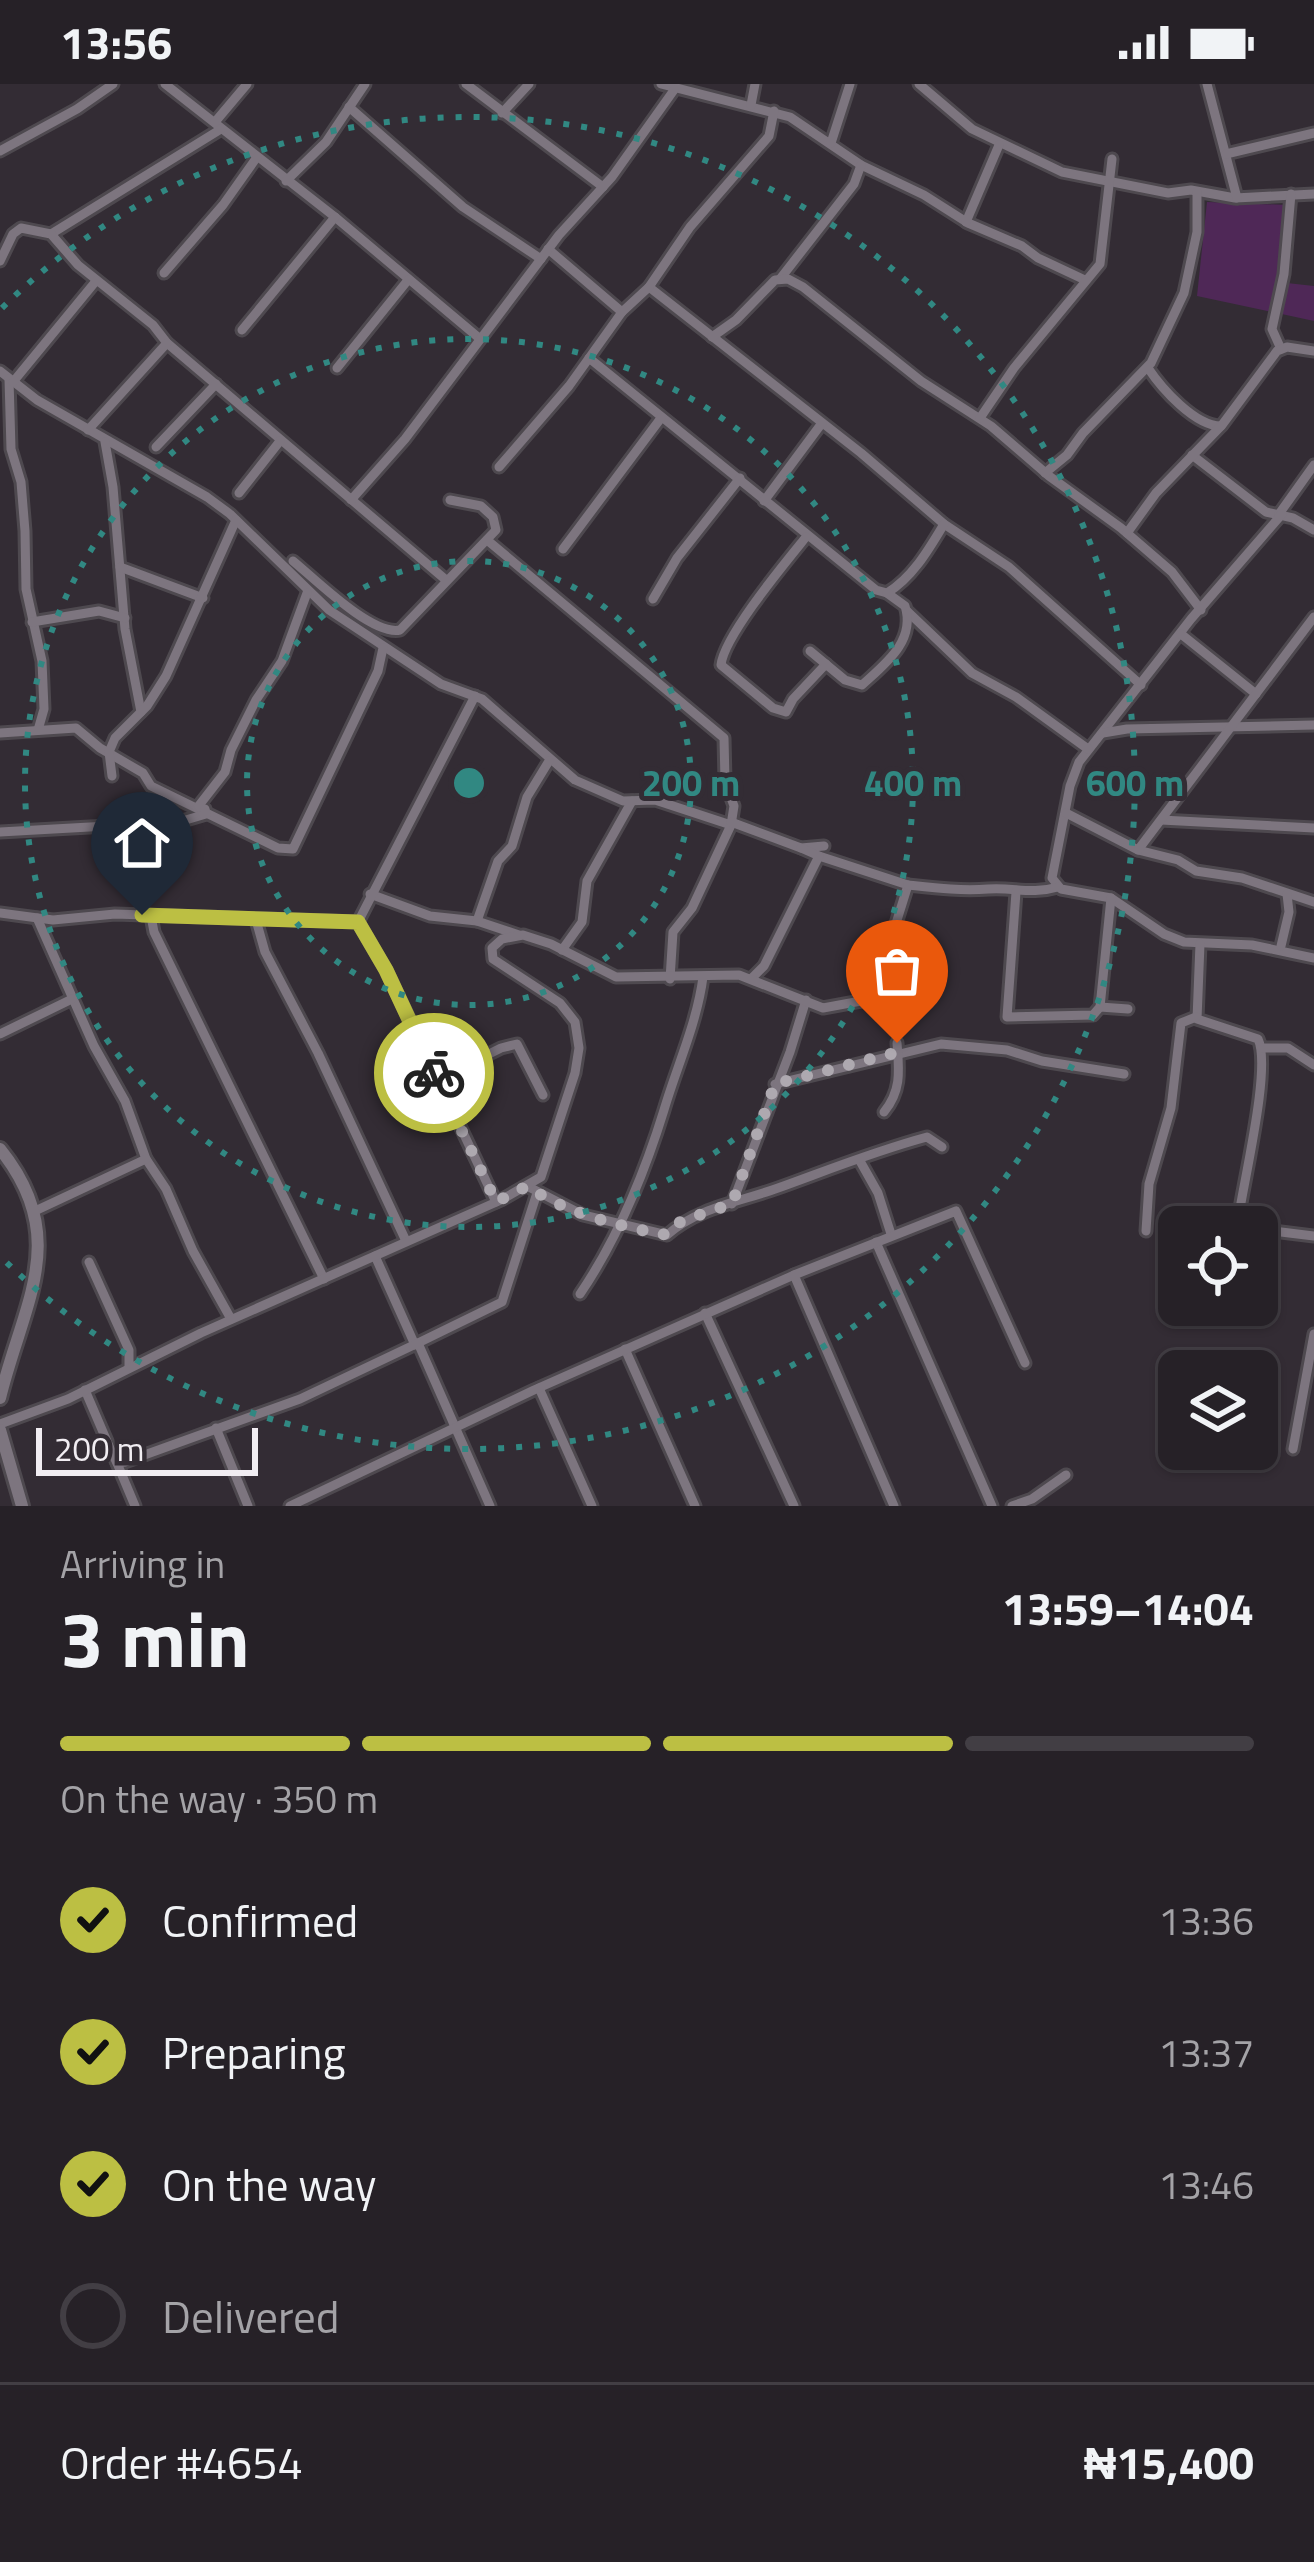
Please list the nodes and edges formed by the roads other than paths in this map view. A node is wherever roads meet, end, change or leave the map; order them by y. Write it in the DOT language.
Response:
graph roads {
  1 [pos="113,84"];
  2 [pos="165,84"];
  3 [pos="247,84"];
  4 [pos="365,84"];
  5 [pos="466,84"];
  6 [pos="529,84"];
  7 [pos="661,84"];
  8 [pos="755,84"];
  9 [pos="850,84"];
  10 [pos="919,84"];
  11 [pos="1207,84"];
  12 [pos="674,90"];
  13 [pos="751,105"];
  14 [pos="349,107"];
  15 [pos="774,111"];
  16 [pos="502,113"];
  17 [pos="218,126"];
  18 [pos="1314,134"];
  19 [pos="831,143"];
  20 [pos="999,145"];
  21 [pos="0,151"];
  22 [pos="1226,154"];
  23 [pos="257,157"];
  24 [pos="1112,159"];
  25 [pos="861,165"];
  26 [pos="1111,180"];
  27 [pos="286,181"];
  28 [pos="603,188"];
  29 [pos="1198,191"];
  30 [pos="1291,194"];
  31 [pos="1314,194"];
  32 [pos="1237,198"];
  33 [pos="335,217"];
  34 [pos="966,223"];
  35 [pos="51,234"];
  36 [pos="545,254"];
  37 [pos="0,261"];
  38 [pos="164,273"];
  39 [pos="780,279"];
  40 [pos="408,280"];
  41 [pos="1085,280"];
  42 [pos="96,281"];
  43 [pos="649,287"];
  44 [pos="622,312"];
  45 [pos="242,330"];
  46 [pos="712,337"];
  47 [pos="479,338"];
  48 [pos="167,343"];
  49 [pos="1280,349"];
  50 [pos="1314,351"];
  51 [pos="589,358"];
  52 [pos="337,368"];
  53 [pos="1148,368"];
  54 [pos="8,377"];
  55 [pos="216,384"];
  56 [pos="661,418"];
  57 [pos="980,418"];
  58 [pos="822,423"];
  59 [pos="1214,429"];
  60 [pos="88,430"];
  61 [pos="280,441"];
  62 [pos="105,442"];
  63 [pos="156,447"];
  64 [pos="1192,454"];
  65 [pos="1314,465"];
  66 [pos="499,467"];
  67 [pos="1045,473"];
  68 [pos="740,478"];
  69 [pos="239,493"];
  70 [pos="351,500"];
  71 [pos="450,500"];
  72 [pos="764,501"];
  73 [pos="1266,512"];
  74 [pos="1281,514"];
  75 [pos="236,520"];
  76 [pos="944,524"];
  77 [pos="1314,530"];
  78 [pos="1127,533"];
  79 [pos="1262,533"];
  80 [pos="806,537"];
  81 [pos="487,540"];
  82 [pos="563,549"];
  83 [pos="293,561"];
  84 [pos="120,566"];
  85 [pos="446,580"];
  86 [pos="307,593"];
  87 [pos="887,593"];
  88 [pos="203,598"];
  89 [pos="653,599"];
  90 [pos="29,606"];
  91 [pos="1201,610"];
  92 [pos="908,611"];
  93 [pos="122,614"];
  94 [pos="55,616"];
  95 [pos="1314,616"];
  96 [pos="32,622"];
  97 [pos="1180,634"];
  98 [pos="383,648"];
  99 [pos="810,651"];
  100 [pos="826,664"];
  101 [pos="1141,686"];
  102 [pos="1256,694"];
  103 [pos="475,696"];
  104 [pos="144,705"];
  105 [pos="1314,725"];
  106 [pos="1228,727"];
  107 [pos="38,730"];
  108 [pos="0,733"];
  109 [pos="1103,733"];
  110 [pos="1088,749"];
  111 [pos="110,752"];
  112 [pos="548,761"];
  113 [pos="112,776"];
  114 [pos="628,803"];
  115 [pos="202,809"];
  116 [pos="1066,813"];
  117 [pos="1161,820"];
  118 [pos="731,824"];
  119 [pos="1314,828"];
  120 [pos="0,832"];
  121 [pos="1138,850"];
  122 [pos="822,851"];
  123 [pos="908,885"];
  124 [pos="1058,887"];
  125 [pos="1016,892"];
  126 [pos="370,894"];
  127 [pos="1287,894"];
  128 [pos="1111,898"];
  129 [pos="1314,902"];
  130 [pos="0,913"];
  131 [pos="151,916"];
  132 [pos="37,918"];
  133 [pos="256,920"];
  134 [pos="477,921"];
  135 [pos="358,922"];
  136 [pos="519,935"];
  137 [pos="1199,944"];
  138 [pos="1281,946"];
  139 [pos="562,950"];
  140 [pos="1314,958"];
  141 [pos="703,977"];
  142 [pos="670,979"];
  143 [pos="751,979"];
  144 [pos="72,999"];
  145 [pos="806,1000"];
  146 [pos="926,1000"];
  147 [pos="861,1001"];
  148 [pos="1100,1007"];
  149 [pos="1128,1009"];
  150 [pos="1196,1017"];
  151 [pos="0,1034"];
  152 [pos="898,1048"];
  153 [pos="1262,1048"];
  154 [pos="1314,1065"];
  155 [pos="1124,1074"];
  156 [pos="437,1080"];
  157 [pos="775,1084"];
  158 [pos="543,1095"];
  159 [pos="884,1112"];
  160 [pos="942,1147"];
  161 [pos="0,1149"];
  162 [pos="146,1159"];
  163 [pos="860,1161"];
  164 [pos="532,1189"];
  165 [pos="496,1202"];
  166 [pos="732,1204"];
  167 [pos="1243,1206"];
  168 [pos="35,1211"];
  169 [pos="621,1224"];
  170 [pos="1146,1231"];
  171 [pos="1278,1232"];
  172 [pos="891,1234"];
  173 [pos="1314,1236"];
  174 [pos="406,1241"];
  175 [pos="877,1242"];
  176 [pos="375,1256"];
  177 [pos="89,1262"];
  178 [pos="794,1275"];
  179 [pos="323,1280"];
  180 [pos="580,1294"];
  181 [pos="705,1313"];
  182 [pos="231,1319"];
  183 [pos="1314,1334"];
  184 [pos="417,1344"];
  185 [pos="626,1349"];
  186 [pos="1024,1363"];
  187 [pos="129,1368"];
  188 [pos="539,1388"];
  189 [pos="86,1390"];
  190 [pos="1309,1390"];
  191 [pos="0,1397"];
  192 [pos="456,1427"];
  193 [pos="216,1428"];
  194 [pos="1,1435"];
  195 [pos="1293,1449"];
  196 [pos="117,1462"];
  197 [pos="1066,1474"];
  198 [pos="22,1506"];
  199 [pos="135,1506"];
  200 [pos="248,1506"];
  201 [pos="290,1506"];
  202 [pos="490,1506"];
  203 [pos="592,1506"];
  204 [pos="694,1506"];
  205 [pos="794,1506"];
  206 [pos="895,1506"];
  207 [pos="992,1506"];
  208 [pos="1012,1506"];
  1 -- 21 [label="street"];
  2 -- 17 [label="street"];
  3 -- 17 [label="street"];
  4 -- 14 [label="street"];
  5 -- 16 [label="street"];
  6 -- 16 [label="street"];
  7 -- 12 [label="street"];
  8 -- 13 [label="street"];
  9 -- 19 [label="street"];
  10 -- 20 [label="street"];
  11 -- 22 [label="street"];
  12 -- 13 [label="street"];
  12 -- 28 [label="street"];
  13 -- 15 [label="street"];
  14 -- 27 [label="street"];
  14 -- 36 [label="street"];
  15 -- 19 [label="street"];
  15 -- 43 [label="street"];
  16 -- 28 [label="street"];
  17 -- 23 [label="street"];
  17 -- 35 [label="street"];
  18 -- 22 [label="street"];
  19 -- 25 [label="street"];
  20 -- 26 [label="street"];
  20 -- 34 [label="street"];
  22 -- 32 [label="street"];
  23 -- 27 [label="street"];
  23 -- 38 [label="street"];
  24 -- 26 [label="street"];
  25 -- 34 [label="street"];
  25 -- 39 [label="street"];
  26 -- 29 [label="street"];
  26 -- 41 [label="street"];
  27 -- 33 [label="street"];
  28 -- 36 [label="street"];
  29 -- 32 [label="street"];
  29 -- 53 [label="street"];
  30 -- 31 [label="street"];
  30 -- 32 [label="street"];
  30 -- 49 [label="street"];
  33 -- 40 [label="street"];
  33 -- 45 [label="street"];
  34 -- 41 [label="street"];
  35 -- 37 [label="street"];
  35 -- 42 [label="street"];
  36 -- 44 [label="street"];
  36 -- 47 [label="street"];
  39 -- 46 [label="street"];
  39 -- 57 [label="street"];
  40 -- 47 [label="street"];
  40 -- 52 [label="street"];
  41 -- 57 [label="street"];
  42 -- 48 [label="street"];
  42 -- 54 [label="street"];
  43 -- 44 [label="street"];
  43 -- 46 [label="street"];
  44 -- 51 [label="street"];
  46 -- 58 [label="street"];
  47 -- 70 [label="street"];
  48 -- 55 [label="street"];
  48 -- 60 [label="street"];
  49 -- 50 [label="street"];
  49 -- 59 [label="street"];
  51 -- 56 [label="street"];
  51 -- 66 [label="street"];
  53 -- 59 [label="street"];
  53 -- 67 [label="street"];
  54 -- 60 [label="street"];
  54 -- 90 [label="street"];
  55 -- 61 [label="street"];
  55 -- 63 [label="street"];
  56 -- 68 [label="street"];
  56 -- 82 [label="street"];
  57 -- 67 [label="street"];
  58 -- 72 [label="street"];
  58 -- 76 [label="street"];
  59 -- 64 [label="street"];
  60 -- 62 [label="street"];
  61 -- 69 [label="street"];
  61 -- 70 [label="street"];
  62 -- 75 [label="street"];
  62 -- 84 [label="street"];
  64 -- 73 [label="street"];
  64 -- 78 [label="street"];
  65 -- 74 [label="street"];
  67 -- 78 [label="street"];
  68 -- 72 [label="street"];
  68 -- 89 [label="street"];
  70 -- 85 [label="street"];
  71 -- 81 [label="street"];
  72 -- 80 [label="street"];
  73 -- 74 [label="street"];
  73 -- 79 [label="street"];
  74 -- 77 [label="street"];
  74 -- 79 [label="street"];
  75 -- 86 [label="street"];
  75 -- 88 [label="street"];
  76 -- 87 [label="street"];
  76 -- 101 [label="street"];
  78 -- 91 [label="street"];
  79 -- 91 [label="street"];
  80 -- 87 [label="street"];
  80 -- 100 [label="street"];
  81 -- 85 [label="street"];
  81 -- 118 [label="street"];
  83 -- 85 [label="street"];
  84 -- 88 [label="street"];
  84 -- 93 [label="street"];
  86 -- 98 [label="street"];
  86 -- 115 [label="street"];
  87 -- 92 [label="street"];
  88 -- 104 [label="street"];
  90 -- 94 [label="street"];
  90 -- 96 [label="street"];
  91 -- 97 [label="street"];
  92 -- 100 [label="street"];
  92 -- 110 [label="street"];
  93 -- 94 [label="street"];
  93 -- 104 [label="street"];
  94 -- 96 [label="street"];
  95 -- 102 [label="street"];
  96 -- 107 [label="street"];
  97 -- 101 [label="street"];
  97 -- 102 [label="street"];
  98 -- 103 [label="street"];
  98 -- 115 [label="street"];
  99 -- 100 [label="street"];
  101 -- 109 [label="street"];
  102 -- 106 [label="street"];
  103 -- 112 [label="street"];
  103 -- 126 [label="street"];
  104 -- 111 [label="street"];
  105 -- 106 [label="street"];
  106 -- 109 [label="street"];
  106 -- 117 [label="street"];
  107 -- 108 [label="street"];
  107 -- 111 [label="street"];
  109 -- 110 [label="street"];
  110 -- 116 [label="street"];
  111 -- 113 [label="street"];
  111 -- 115 [label="street"];
  112 -- 114 [label="street"];
  112 -- 134 [label="street"];
  114 -- 118 [label="street"];
  114 -- 139 [label="street"];
  115 -- 120 [label="street"];
  116 -- 121 [label="street"];
  116 -- 124 [label="street"];
  117 -- 119 [label="street"];
  117 -- 121 [label="street"];
  118 -- 122 [label="street"];
  118 -- 142 [label="street"];
  121 -- 127 [label="street"];
  122 -- 123 [label="street"];
  122 -- 143 [label="street"];
  123 -- 125 [label="street"];
  123 -- 147 [label="street"];
  124 -- 125 [label="street"];
  124 -- 128 [label="street"];
  125 -- 148 [label="street"];
  126 -- 134 [label="street"];
  126 -- 135 [label="street"];
  127 -- 129 [label="street"];
  127 -- 138 [label="street"];
  128 -- 137 [label="street"];
  128 -- 148 [label="street"];
  130 -- 132 [label="street"];
  131 -- 132 [label="street"];
  131 -- 133 [label="street"];
  131 -- 179 [label="street"];
  132 -- 144 [label="street"];
  133 -- 135 [label="street"];
  133 -- 174 [label="street"];
  134 -- 136 [label="street"];
  135 -- 156 [label="street"];
  136 -- 139 [label="street"];
  136 -- 164 [label="street"];
  137 -- 140 [label="street"];
  137 -- 150 [label="street"];
  139 -- 142 [label="street"];
  141 -- 142 [label="street"];
  141 -- 143 [label="street"];
  141 -- 169 [label="street"];
  143 -- 145 [label="street"];
  144 -- 151 [label="street"];
  144 -- 162 [label="street"];
  145 -- 147 [label="street"];
  145 -- 157 [label="street"];
  146 -- 147 [label="street"];
  148 -- 149 [label="street"];
  150 -- 153 [label="street"];
  150 -- 170 [label="street"];
  152 -- 155 [label="street"];
  152 -- 157 [label="street"];
  152 -- 159 [label="street"];
  153 -- 154 [label="street"];
  153 -- 167 [label="street"];
  156 -- 158 [label="street"];
  156 -- 165 [label="street"];
  157 -- 166 [label="street"];
  160 -- 163 [label="street"];
  161 -- 168 [label="street"];
  162 -- 168 [label="street"];
  162 -- 182 [label="street"];
  163 -- 166 [label="street"];
  163 -- 172 [label="street"];
  164 -- 165 [label="street"];
  164 -- 169 [label="street"];
  164 -- 184 [label="street"];
  165 -- 174 [label="street"];
  166 -- 169 [label="street"];
  168 -- 191 [label="street"];
  169 -- 180 [label="street"];
  171 -- 173 [label="street"];
  172 -- 175 [label="street"];
  172 -- 186 [label="street"];
  174 -- 176 [label="street"];
  175 -- 178 [label="street"];
  175 -- 207 [label="street"];
  176 -- 179 [label="street"];
  176 -- 184 [label="street"];
  177 -- 187 [label="street"];
  178 -- 181 [label="street"];
  178 -- 206 [label="street"];
  179 -- 182 [label="street"];
  181 -- 185 [label="street"];
  181 -- 205 [label="street"];
  182 -- 187 [label="street"];
  183 -- 190 [label="street"];
  184 -- 192 [label="street"];
  184 -- 193 [label="street"];
  185 -- 188 [label="street"];
  185 -- 204 [label="street"];
  187 -- 189 [label="street"];
  188 -- 192 [label="street"];
  188 -- 203 [label="street"];
  189 -- 194 [label="street"];
  189 -- 196 [label="street"];
  190 -- 195 [label="street"];
  192 -- 201 [label="street"];
  192 -- 202 [label="street"];
  193 -- 196 [label="street"];
  193 -- 200 [label="street"];
  194 -- 198 [label="street"];
  196 -- 199 [label="street"];
  197 -- 208 [label="street"];
}
